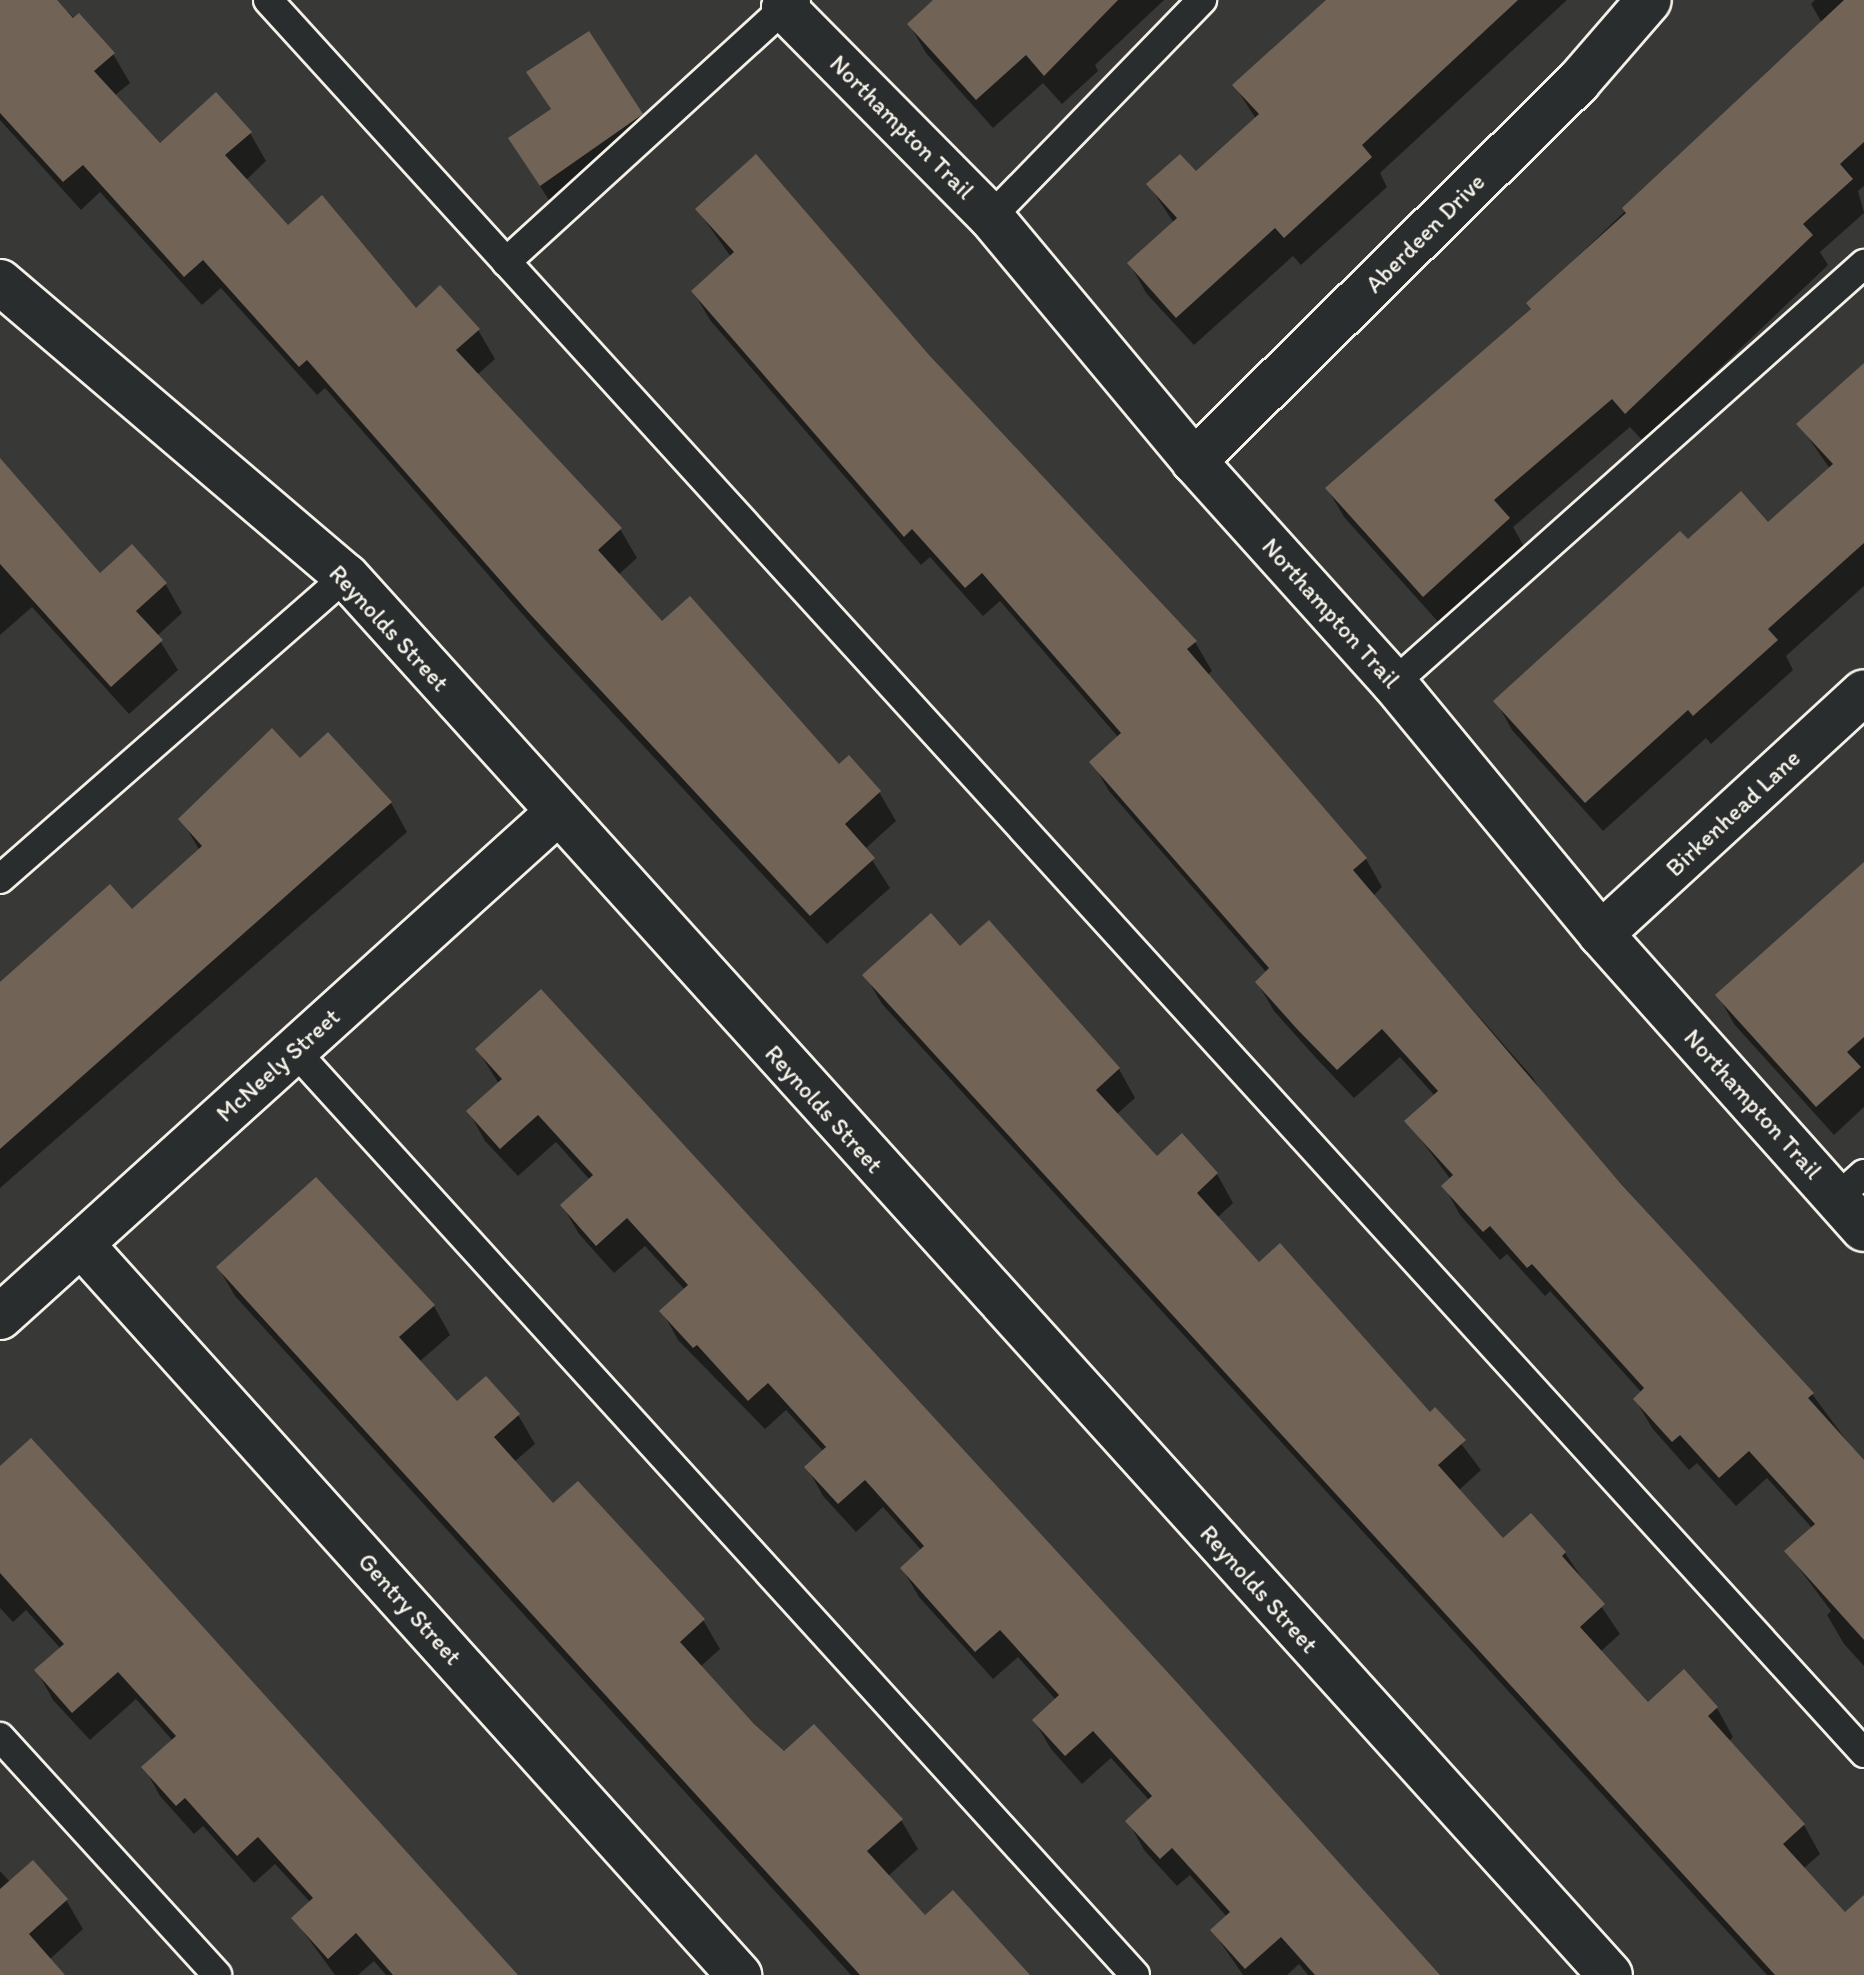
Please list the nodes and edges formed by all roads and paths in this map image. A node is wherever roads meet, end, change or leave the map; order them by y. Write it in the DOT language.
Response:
graph roads {
  1 [pos="268,0"];
  2 [pos="1202,0"];
  3 [pos="1649,0"];
  4 [pos="786,4"];
  5 [pos="991,217"];
  6 [pos="506,262"];
  7 [pos="1864,264"];
  8 [pos="0,282"];
  9 [pos="1194,461"];
  10 [pos="346,576"];
  11 [pos="1394,683"];
  12 [pos="1864,692"];
  13 [pos="556,814"];
  14 [pos="0,879"];
  15 [pos="1601,934"];
  16 [pos="294,1050"];
  17 [pos="1855,1200"];
  18 [pos="81,1244"];
  19 [pos="0,1317"];
  20 [pos="0,1737"];
  21 [pos="1864,1753"];
  22 [pos="217,1975"];
  23 [pos="739,1975"];
  24 [pos="1135,1975"];
  25 [pos="1610,1975"];
  1 -- 6 [label="lane"];
  2 -- 5 [label="lane"];
  3 -- 9 [label="street, Aberdeen Drive"];
  4 -- 5 [label="street, Northampton Trail"];
  4 -- 6 [label="lane"];
  5 -- 9 [label="street, Northampton Trail"];
  6 -- 21 [label="lane"];
  7 -- 11 [label="lane"];
  8 -- 10 [label="street, Reynolds Street"];
  9 -- 11 [label="street, Northampton Trail"];
  10 -- 13 [label="street, Reynolds Street"];
  10 -- 14 [label="lane"];
  11 -- 15 [label="street, Northampton Trail"];
  12 -- 15 [label="street, Birkenhead Lane"];
  13 -- 16 [label="street, McNeely Street"];
  13 -- 25 [label="street, Reynolds Street"];
  15 -- 17 [label="street, Northampton Trail"];
  16 -- 18 [label="street, McNeely Street"];
  16 -- 24 [label="lane"];
  18 -- 19 [label="street, McNeely Street"];
  18 -- 23 [label="street, Gentry Street"];
  20 -- 22 [label="lane"];
}
